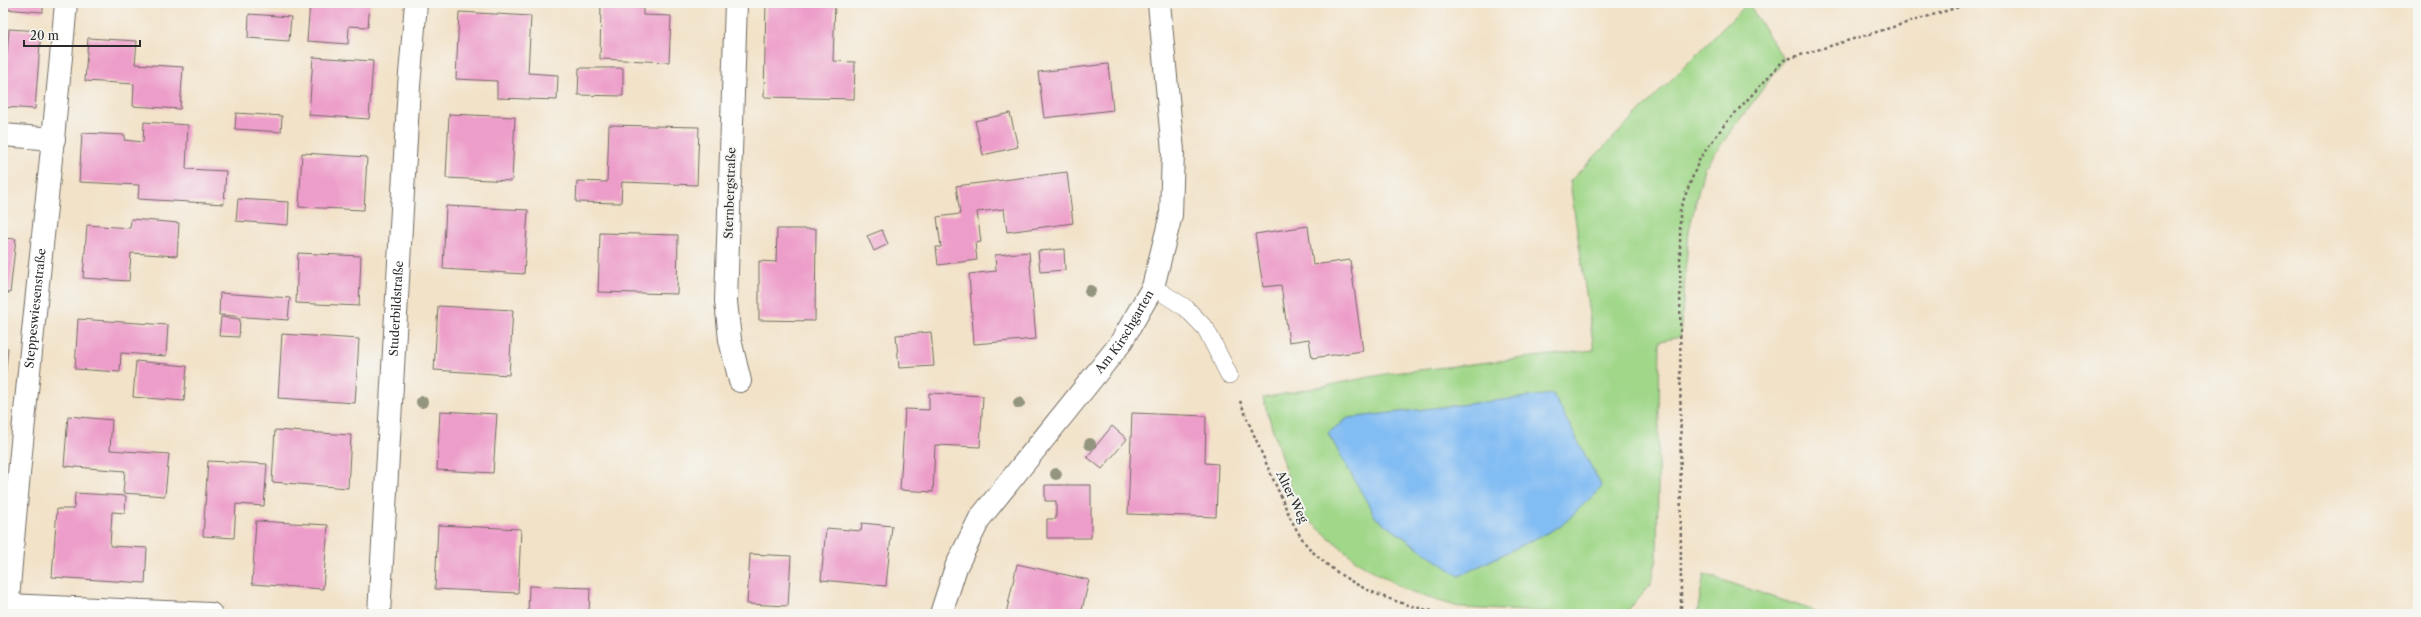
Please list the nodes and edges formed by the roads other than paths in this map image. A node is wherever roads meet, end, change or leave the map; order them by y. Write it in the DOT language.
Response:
graph roads {
  1 [pos="66,3"];
  2 [pos="416,3"];
  3 [pos="736,3"];
  4 [pos="1160,3"];
  5 [pos="3,135"];
  6 [pos="54,139"];
  7 [pos="1153,286"];
  8 [pos="1229,375"];
  9 [pos="740,381"];
  10 [pos="8,526"];
  11 [pos="7,610"];
  12 [pos="212,614"];
  13 [pos="379,614"];
  14 [pos="940,614"];
  1 -- 6 [label="street, Steppeswiesenstraße"];
  2 -- 13 [label="street, Studerbildstraße"];
  3 -- 9 [label="street, Sternbergstraße"];
  4 -- 7 [label="street, Am Kirschgarten"];
  5 -- 6 [label="street"];
  6 -- 10 [label="street, Steppeswiesenstraße"];
  7 -- 8 [label="lane"];
  7 -- 14 [label="street, Am Kirschgarten"];
  10 -- 11 [label="street, Steppeswiesenstraße"];
  11 -- 12 [label="street"];
}
